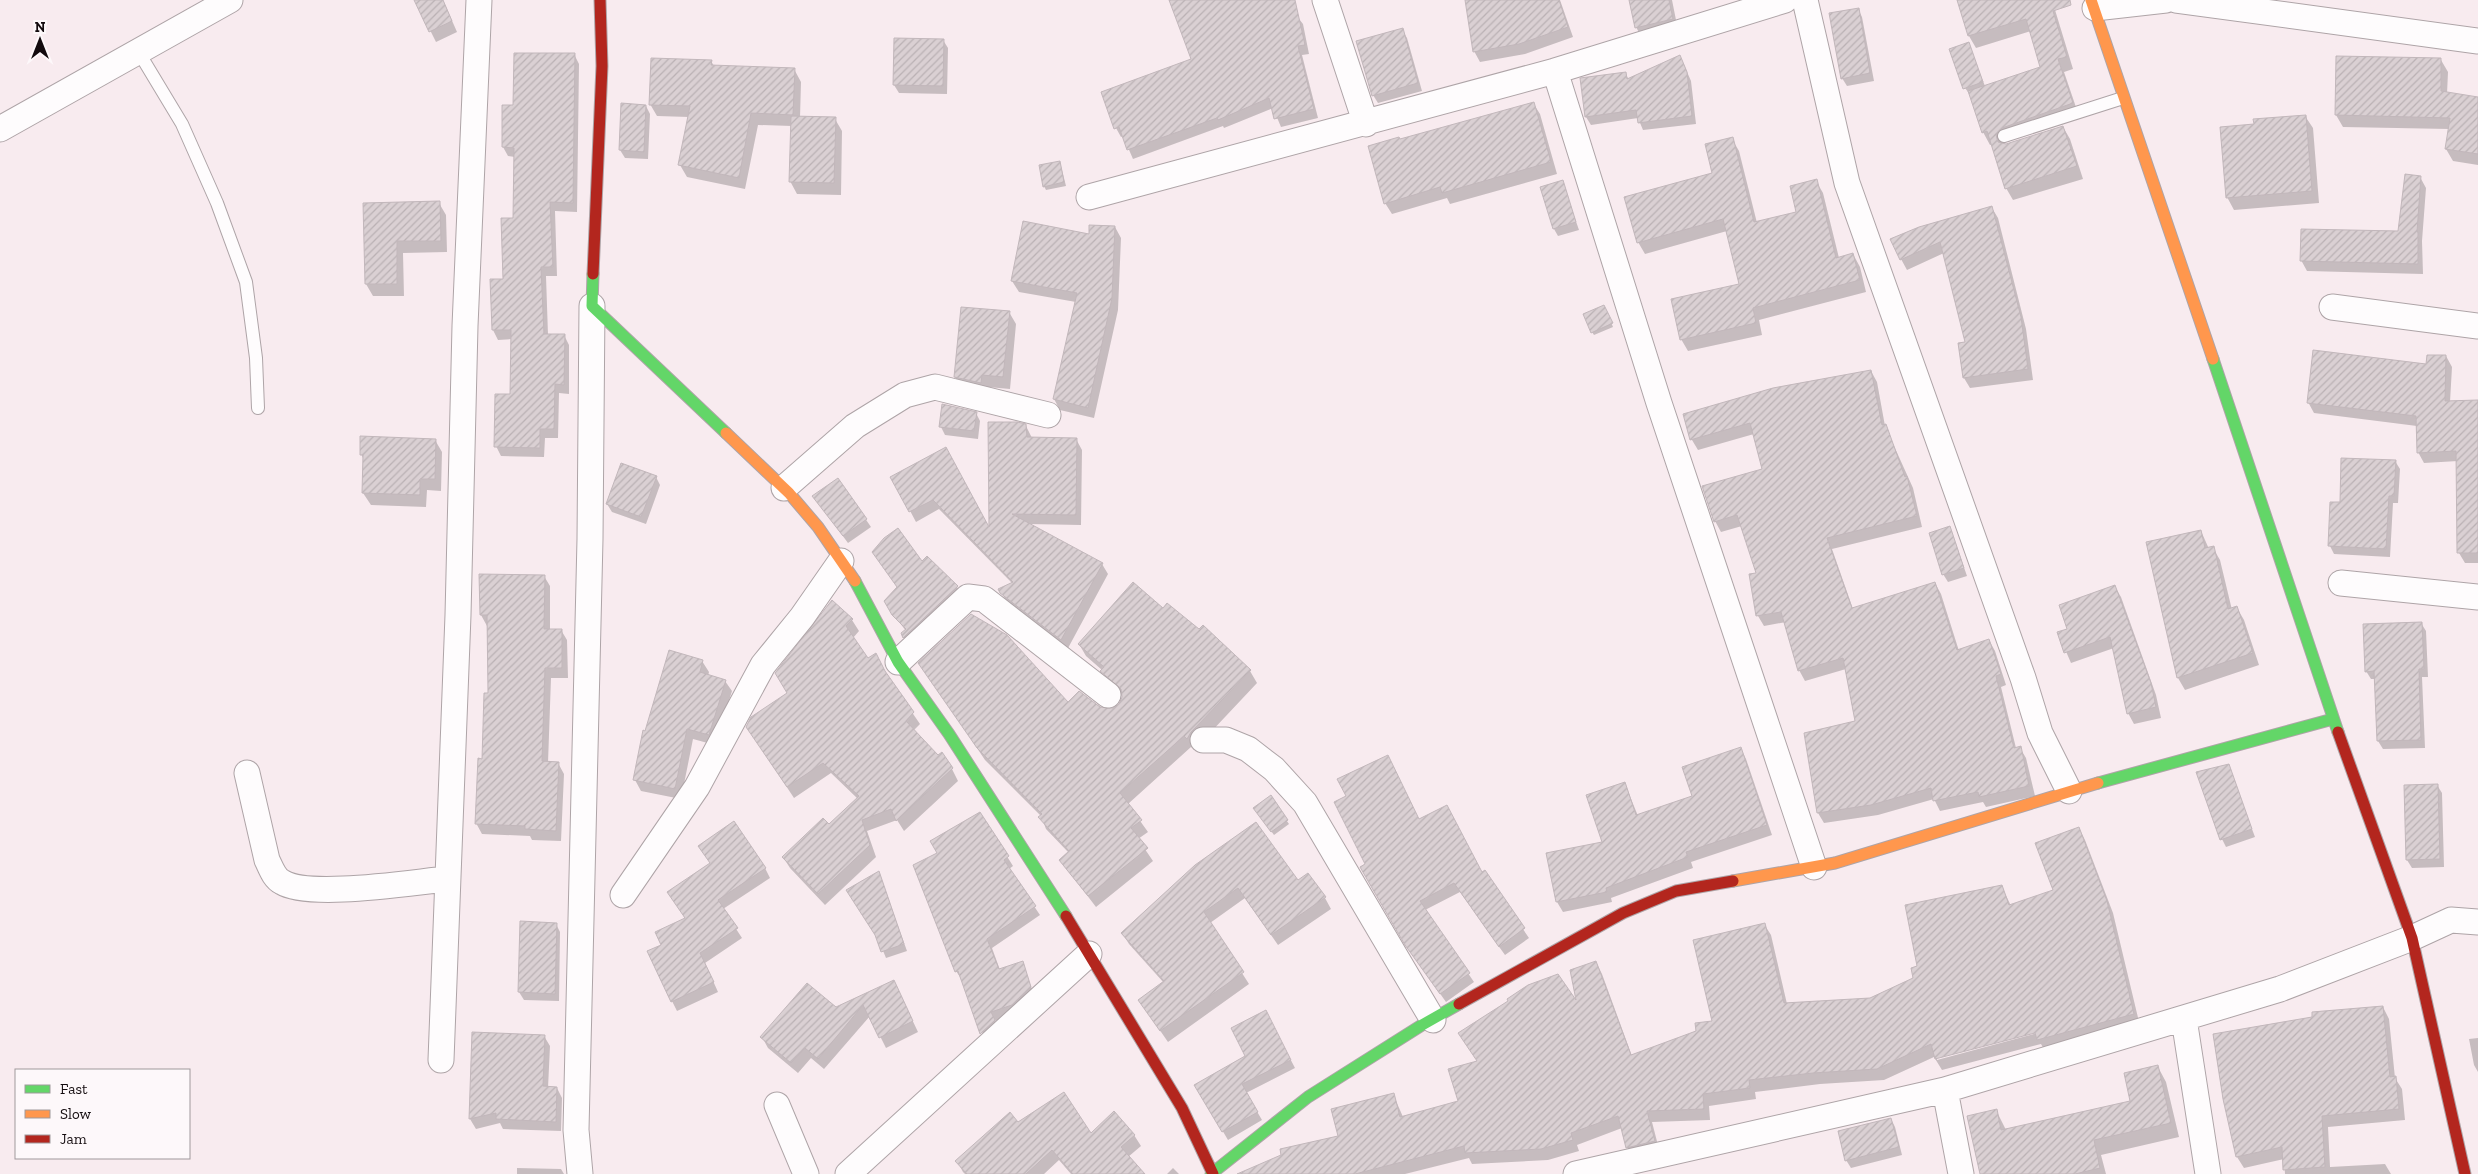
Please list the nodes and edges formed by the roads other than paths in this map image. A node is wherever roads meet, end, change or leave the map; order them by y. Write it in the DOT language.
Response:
graph roads {
  1 [pos="230,0"];
  2 [pos="478,0"];
  3 [pos="600,0"];
  4 [pos="1326,0"];
  5 [pos="1785,0"];
  6 [pos="1805,0"];
  7 [pos="2166,0"];
  8 [pos="2176,0"];
  9 [pos="2093,4"];
  10 [pos="2478,41"];
  11 [pos="138,51"];
  12 [pos="1555,71"];
  13 [pos="2122,98"];
  14 [pos="1366,124"];
  15 [pos="0,129"];
  16 [pos="2004,136"];
  17 [pos="1089,197"];
  18 [pos="592,306"];
  19 [pos="2332,307"];
  20 [pos="2478,326"];
  21 [pos="258,408"];
  22 [pos="1048,415"];
  23 [pos="784,488"];
  24 [pos="841,561"];
  25 [pos="2341,583"];
  26 [pos="2478,597"];
  27 [pos="898,662"];
  28 [pos="1108,695"];
  29 [pos="2333,719"];
  30 [pos="1203,740"];
  31 [pos="247,773"];
  32 [pos="2069,791"];
  33 [pos="1814,867"];
  34 [pos="448,879"];
  35 [pos="623,895"];
  36 [pos="2478,922"];
  37 [pos="2412,938"];
  38 [pos="1089,954"];
  39 [pos="2184,1019"];
  40 [pos="1433,1020"];
  41 [pos="440,1060"];
  42 [pos="1945,1090"];
  43 [pos="777,1105"];
  44 [pos="2469,1171"];
  45 [pos="1212,1173"];
  46 [pos="580,1174"];
  47 [pos="806,1174"];
  48 [pos="848,1174"];
  49 [pos="1576,1174"];
  50 [pos="1961,1174"];
  51 [pos="2208,1174"];
  1 -- 11 [label="street"];
  2 -- 34 [label="street"];
  3 -- 18 [label="street"];
  4 -- 14 [label="street"];
  5 -- 12 [label="street"];
  6 -- 32 [label="street"];
  7 -- 9 [label="street"];
  8 -- 10 [label="street"];
  9 -- 13 [label="street"];
  11 -- 15 [label="street"];
  11 -- 21 [label="lane"];
  12 -- 14 [label="street"];
  12 -- 33 [label="street"];
  13 -- 16 [label="lane"];
  13 -- 29 [label="street"];
  14 -- 17 [label="street"];
  18 -- 23 [label="street"];
  18 -- 46 [label="street"];
  19 -- 20 [label="street"];
  22 -- 23 [label="street"];
  23 -- 24 [label="street"];
  24 -- 27 [label="street"];
  24 -- 35 [label="street"];
  25 -- 26 [label="street"];
  27 -- 28 [label="street"];
  27 -- 38 [label="street"];
  29 -- 32 [label="street"];
  29 -- 37 [label="street"];
  30 -- 40 [label="street"];
  31 -- 34 [label="street"];
  32 -- 33 [label="street"];
  33 -- 40 [label="street"];
  34 -- 41 [label="street"];
  36 -- 37 [label="street"];
  37 -- 39 [label="street"];
  37 -- 44 [label="street"];
  38 -- 45 [label="street"];
  38 -- 48 [label="street"];
  39 -- 42 [label="street"];
  39 -- 51 [label="street"];
  40 -- 45 [label="street"];
  42 -- 49 [label="street"];
  42 -- 50 [label="street"];
  43 -- 47 [label="street"];
}
